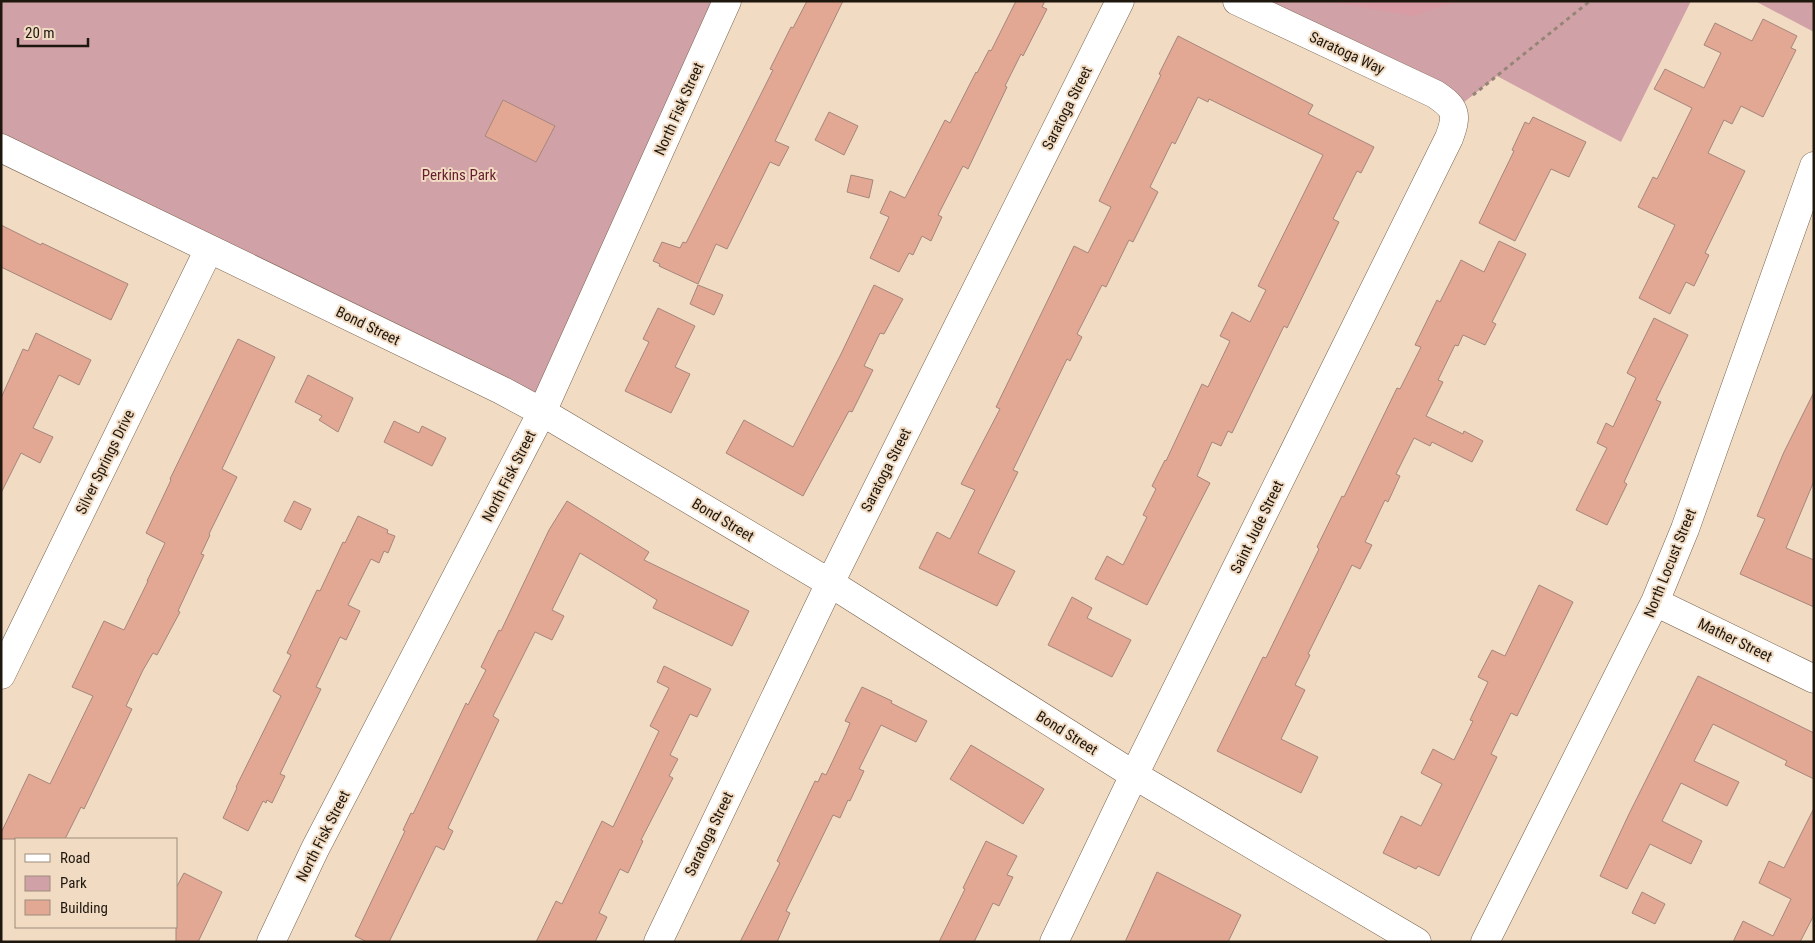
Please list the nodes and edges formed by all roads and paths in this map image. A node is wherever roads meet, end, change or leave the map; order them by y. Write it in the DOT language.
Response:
graph roads {
  1 [pos="727,1"];
  2 [pos="1120,1"];
  3 [pos="1237,1"];
  4 [pos="1590,1"];
  5 [pos="1453,111"];
  6 [pos="1,148"];
  7 [pos="1814,166"];
  8 [pos="209,249"];
  9 [pos="542,412"];
  10 [pos="830,583"];
  11 [pos="1655,602"];
  12 [pos="1,675"];
  13 [pos="1814,679"];
  14 [pos="1134,775"];
  15 [pos="271,942"];
  16 [pos="658,942"];
  17 [pos="1054,942"];
  18 [pos="1418,942"];
  19 [pos="1485,942"];
  1 -- 9 [label="street, North Fisk Street"];
  2 -- 10 [label="street, Saratoga Street"];
  3 -- 5 [label="street, Saratoga Way"];
  4 -- 5 [label="path"];
  5 -- 14 [label="street, Saint Jude Street"];
  6 -- 8 [label="street, Bond Street"];
  7 -- 11 [label="street, North Locust Street"];
  8 -- 9 [label="street, Bond Street"];
  8 -- 12 [label="street, Silver Springs Drive"];
  9 -- 10 [label="street, Bond Street"];
  9 -- 15 [label="street, North Fisk Street"];
  10 -- 14 [label="street, Bond Street"];
  10 -- 16 [label="street, Saratoga Street"];
  11 -- 13 [label="street, Mather Street"];
  11 -- 19 [label="street, North Locust Street"];
  14 -- 17 [label="street, Saint Jude Street"];
  14 -- 18 [label="street, Bond Street"];
}
